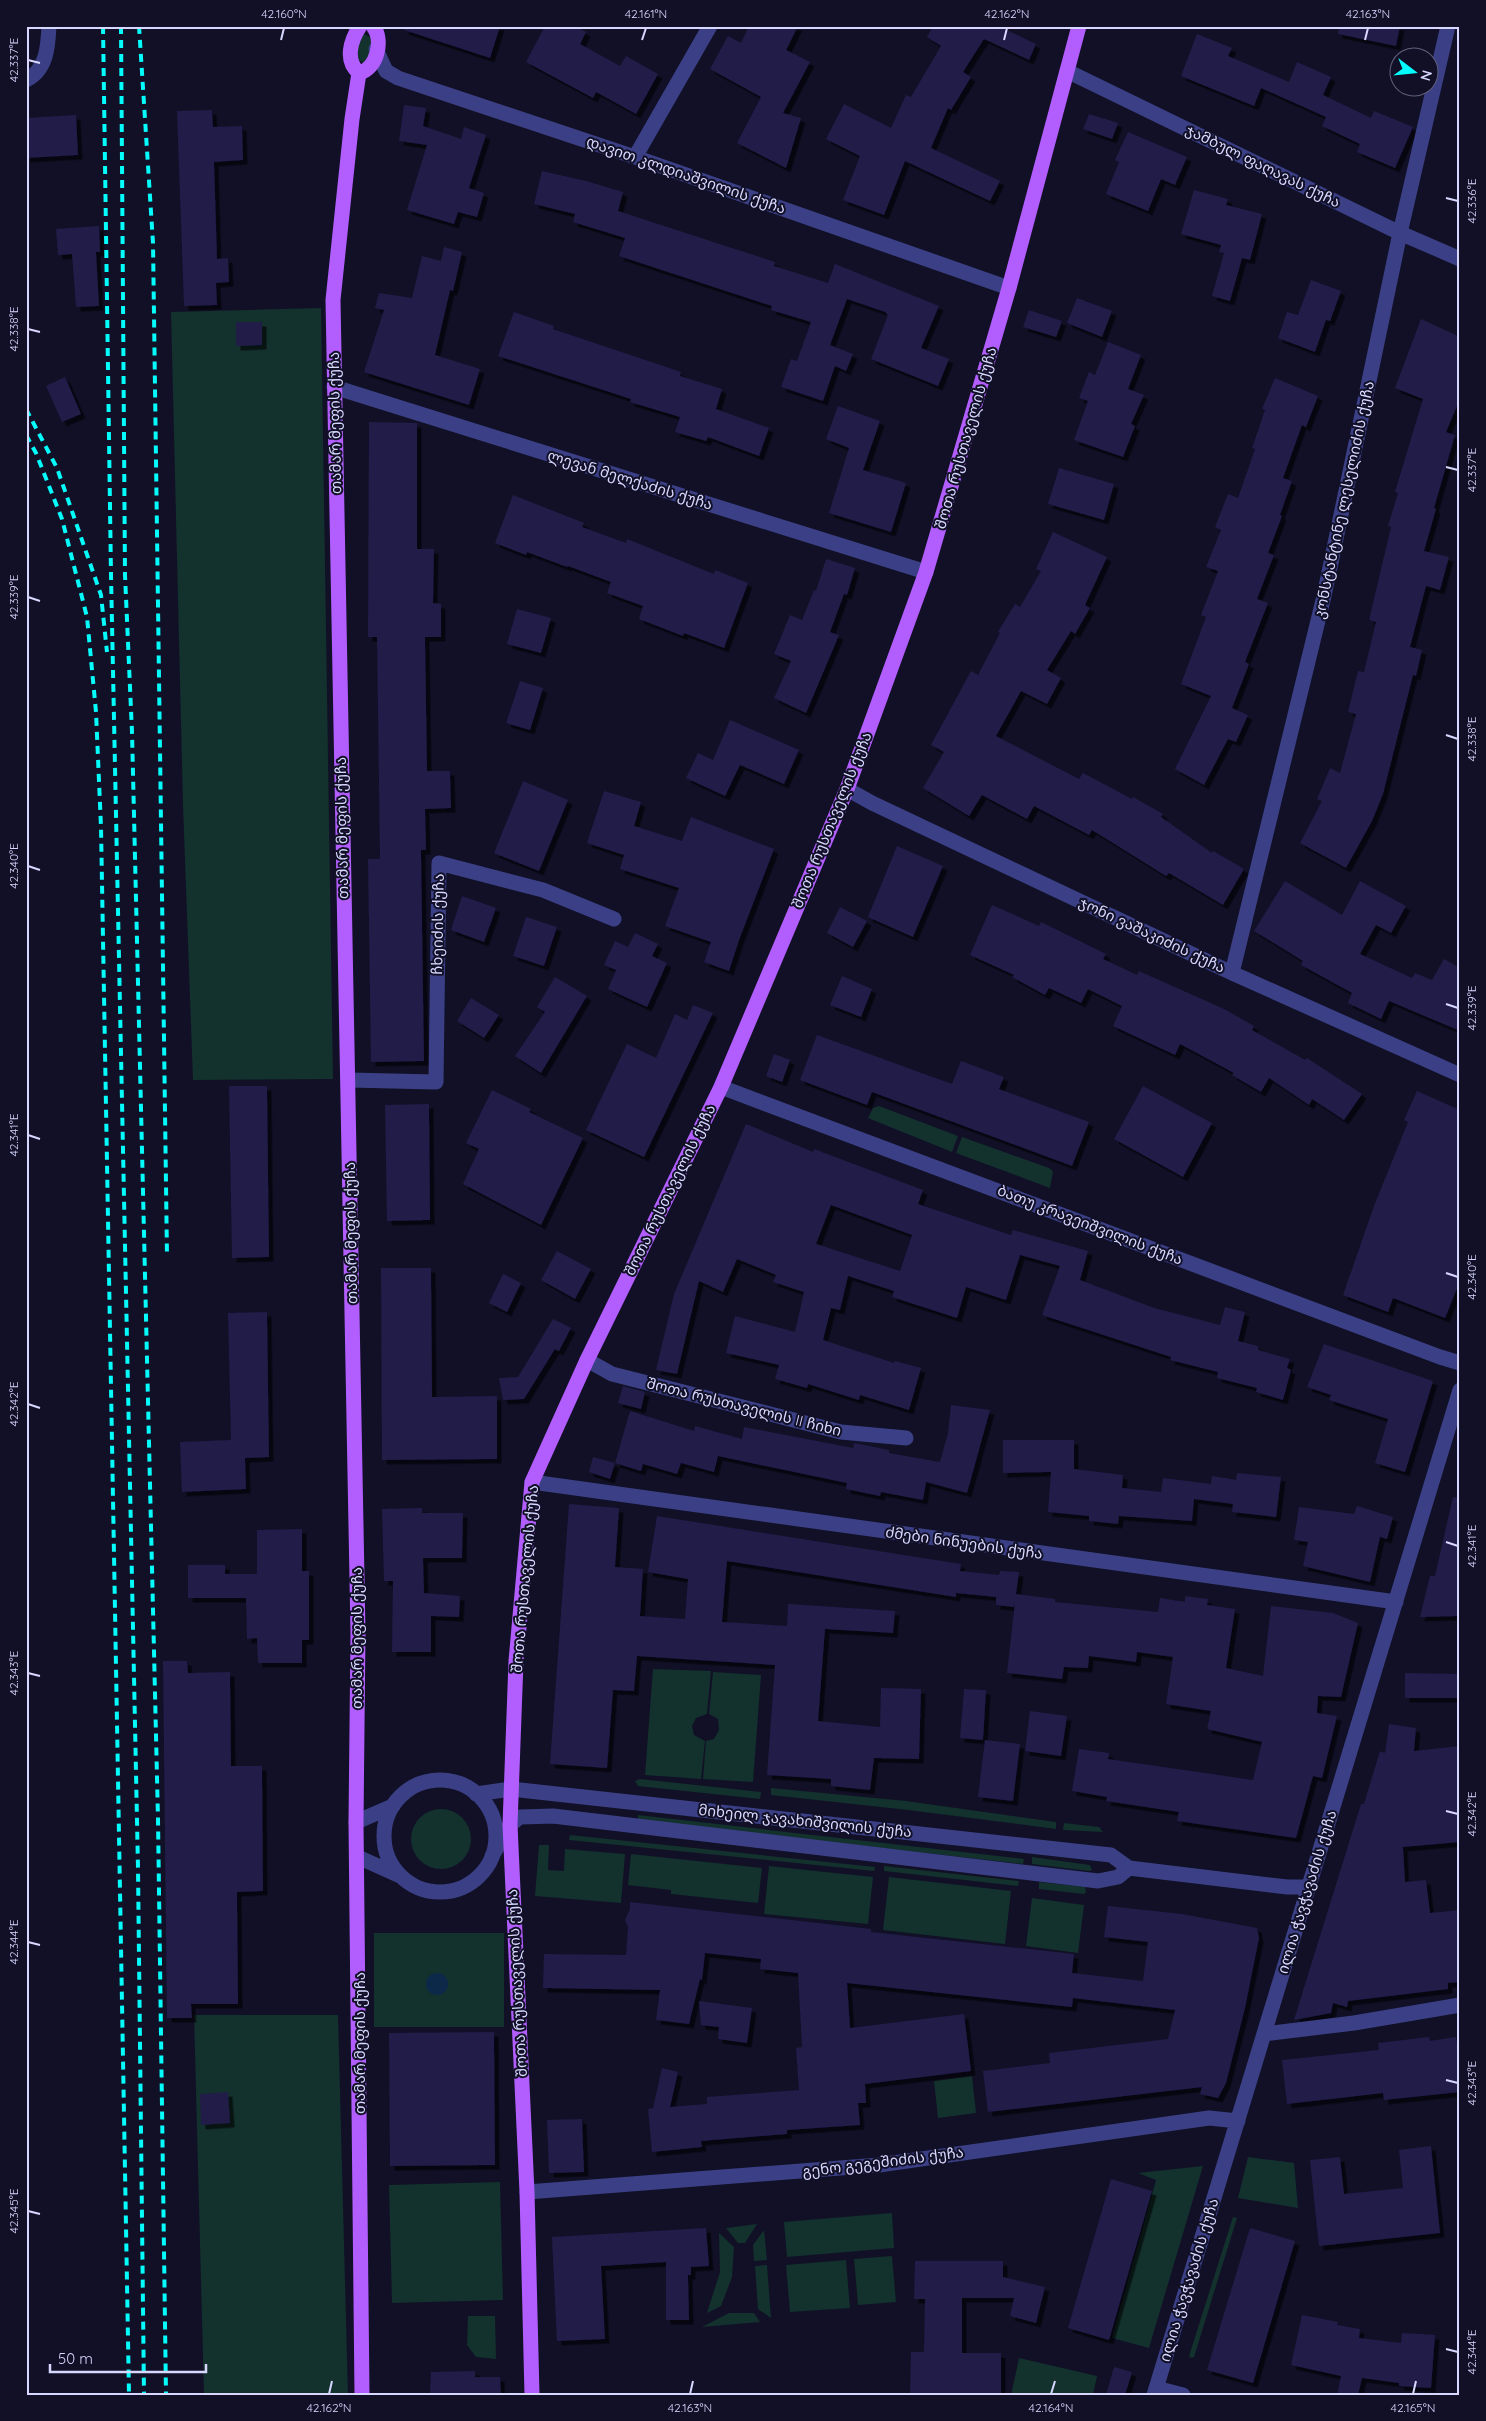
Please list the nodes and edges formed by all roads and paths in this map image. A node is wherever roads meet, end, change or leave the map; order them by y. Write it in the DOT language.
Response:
graph roads {
  1 [pos="49,26"];
  2 [pos="710,26"];
  3 [pos="1079,26"];
  4 [pos="1448,26"];
  5 [pos="368,27"];
  6 [pos="376,49"];
  7 [pos="1067,71"];
  8 [pos="359,73"];
  9 [pos="26,80"];
  10 [pos="635,157"];
  11 [pos="1400,233"];
  12 [pos="1460,259"];
  13 [pos="1010,288"];
  14 [pos="334,387"];
  15 [pos="926,572"];
  16 [pos="847,789"];
  17 [pos="614,919"];
  18 [pos="1232,972"];
  19 [pos="1460,1075"];
  20 [pos="349,1080"];
  21 [pos="721,1087"];
  22 [pos="587,1360"];
  23 [pos="1460,1363"];
  24 [pos="1460,1390"];
  25 [pos="906,1438"];
  26 [pos="532,1482"];
  27 [pos="1396,1602"];
  28 [pos="511,1789"];
  29 [pos="476,1794"];
  30 [pos="393,1806"];
  31 [pos="356,1822"];
  32 [pos="510,1826"];
  33 [pos="492,1856"];
  34 [pos="358,1857"];
  35 [pos="1129,1868"];
  36 [pos="400,1876"];
  37 [pos="1309,1887"];
  38 [pos="1460,2005"];
  39 [pos="1264,2034"];
  40 [pos="1238,2121"];
  41 [pos="527,2192"];
  42 [pos="1155,2391"];
  43 [pos="362,2395"];
  44 [pos="532,2395"];
  45 [pos="1183,2395"];
  1 -- 9 [label="street"];
  2 -- 10 [label="street"];
  3 -- 7 [label="main road, შოთა რუსთაველის ქუჩა"];
  4 -- 11 [label="street, კონსტანტინე ლესელიძის ქუჩა"];
  5 -- 6 [label="main road, თამარ მეფის ქუჩა"];
  5 -- 8 [label="main road, თამარ მეფის ქუჩა"];
  6 -- 8 [label="main road, თამარ მეფის ქუჩა"];
  6 -- 10 [label="street, დავით კლდიაშვილის ქუჩა"];
  7 -- 11 [label="street, ჯამბულ ფაღავას ქუჩა"];
  7 -- 13 [label="main road, შოთა რუსთაველის ქუჩა"];
  8 -- 14 [label="main road, თამარ მეფის ქუჩა"];
  10 -- 13 [label="street, დავით კლდიაშვილის ქუჩა"];
  11 -- 12 [label="street, ჯამბულ ფაღავას ქუჩა"];
  11 -- 18 [label="street, კონსტანტინე ლესელიძის ქუჩა"];
  13 -- 15 [label="main road, შოთა რუსთაველის ქუჩა"];
  14 -- 15 [label="street, ლევან მელქაძის ქუჩა"];
  14 -- 20 [label="main road, თამარ მეფის ქუჩა"];
  15 -- 16 [label="main road, შოთა რუსთაველის ქუჩა"];
  16 -- 18 [label="street, ჯონი ვაშაკიძის ქუჩა"];
  16 -- 21 [label="main road, შოთა რუსთაველის ქუჩა"];
  17 -- 20 [label="street, ჩხეიძის ქუჩა"];
  18 -- 19 [label="street, ჯონი ვაშაკიძის ქუჩა"];
  20 -- 31 [label="main road, თამარ მეფის ქუჩა"];
  21 -- 22 [label="main road, შოთა რუსთაველის ქუჩა"];
  21 -- 23 [label="street, ბათუ კრავეიშვილის ქუჩა"];
  22 -- 25 [label="street, შოთა რუსთაველის II ჩიხი"];
  22 -- 26 [label="main road, შოთა რუსთაველის ქუჩა"];
  24 -- 27 [label="street, ილია ჭავჭავაძის ქუჩა"];
  26 -- 27 [label="street, ძმები ნინუების ქუჩა"];
  26 -- 28 [label="main road, შოთა რუსთაველის ქუჩა"];
  27 -- 37 [label="street, ილია ჭავჭავაძის ქუჩა"];
  28 -- 29 [label="street, მიხეილ ჯავახიშვილის ქუჩა"];
  28 -- 32 [label="main road, შოთა რუსთაველის ქუჩა"];
  28 -- 35 [label="street, მიხეილ ჯავახიშვილის ქუჩა"];
  29 -- 30 [label="street"];
  29 -- 33 [label="street"];
  30 -- 31 [label="street"];
  30 -- 36 [label="street"];
  31 -- 34 [label="main road, თამარ მეფის ქუჩა"];
  32 -- 33 [label="street"];
  32 -- 35 [label="street, მიხეილ ჯავახიშვილის ქუჩა"];
  32 -- 41 [label="main road, შოთა რუსთაველის ქუჩა"];
  33 -- 36 [label="street"];
  34 -- 36 [label="street"];
  34 -- 43 [label="main road, თამარ მეფის ქუჩა"];
  35 -- 37 [label="street, მიხეილ ჯავახიშვილის ქუჩა"];
  37 -- 39 [label="street, ილია ჭავჭავაძის ქუჩა"];
  38 -- 39 [label="street"];
  39 -- 40 [label="street, ილია ჭავჭავაძის ქუჩა"];
  40 -- 41 [label="street, გენო გეგეშიძის ქუჩა"];
  40 -- 42 [label="street, ილია ჭავჭავაძის ქუჩა"];
  41 -- 44 [label="main road, შოთა რუსთაველის ქუჩა"];
  42 -- 45 [label="street"];
}
